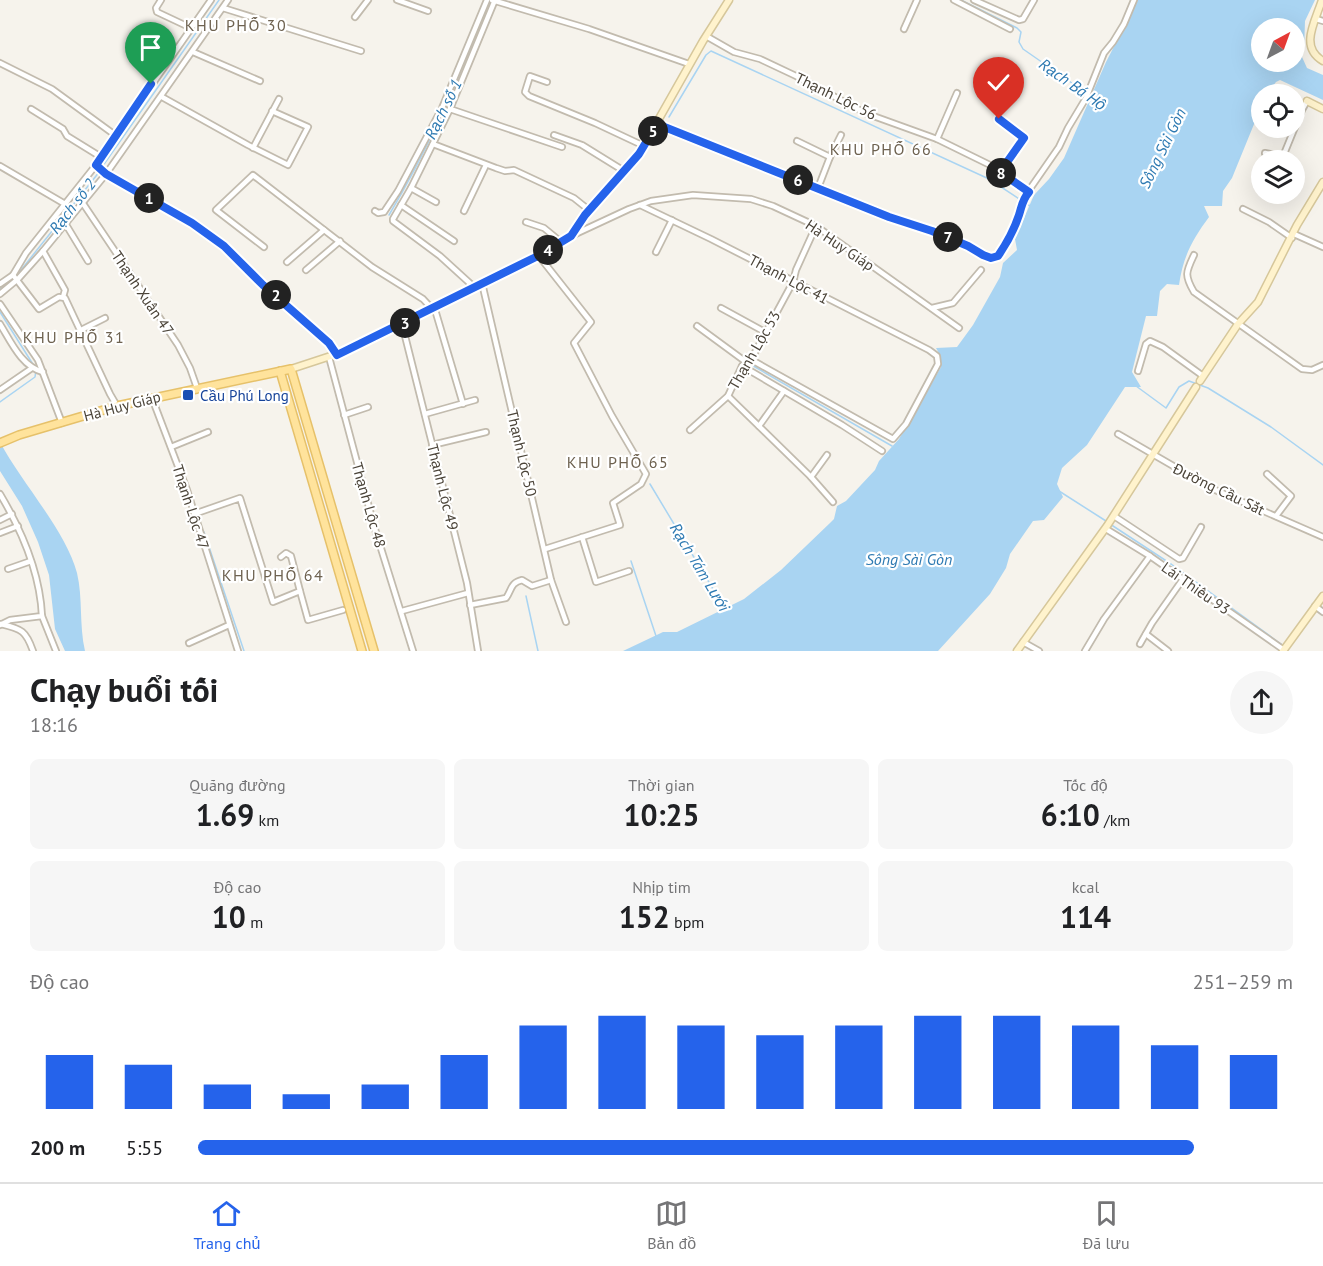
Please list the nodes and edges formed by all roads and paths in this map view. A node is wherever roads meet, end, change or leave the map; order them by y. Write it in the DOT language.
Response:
graph roads {
  1 [pos="161,0"];
  2 [pos="210,0"];
  3 [pos="228,0"];
  4 [pos="368,0"];
  5 [pos="398,0"];
  6 [pos="487,0"];
  7 [pos="494,0"];
  8 [pos="917,0"];
  9 [pos="954,0"];
  10 [pos="974,0"];
  11 [pos="1034,0"];
  12 [pos="1134,0"];
  13 [pos="1322,0"];
  14 [pos="726,1"];
  15 [pos="223,8"];
  16 [pos="428,11"];
  17 [pos="355,17"];
  18 [pos="1316,19"];
  19 [pos="1323,21"];
  20 [pos="191,28"];
  21 [pos="904,29"];
  22 [pos="1010,29"];
  23 [pos="706,36"];
  24 [pos="361,51"];
  25 [pos="193,52"];
  26 [pos="1323,61"];
  27 [pos="0,63"];
  28 [pos="689,64"];
  29 [pos="260,81"];
  30 [pos="547,82"];
  31 [pos="957,93"];
  32 [pos="162,97"];
  33 [pos="279,99"];
  34 [pos="1308,101"];
  35 [pos="31,109"];
  36 [pos="450,109"];
  37 [pos="1323,109"];
  38 [pos="272,111"];
  39 [pos="999,119"];
  40 [pos="657,124"];
  41 [pos="115,135"];
  42 [pos="554,135"];
  43 [pos="842,135"];
  44 [pos="937,139"];
  45 [pos="797,141"];
  46 [pos="433,144"];
  47 [pos="644,146"];
  48 [pos="562,147"];
  49 [pos="253,148"];
  50 [pos="1286,150"];
  51 [pos="101,157"];
  52 [pos="830,157"];
  53 [pos="96,165"];
  54 [pos="486,165"];
  55 [pos="0,166"];
  56 [pos="624,171"];
  57 [pos="1000,172"];
  58 [pos="106,174"];
  59 [pos="1323,182"];
  60 [pos="411,188"];
  61 [pos="818,188"];
  62 [pos="1029,192"];
  63 [pos="82,202"];
  64 [pos="436,202"];
  65 [pos="65,204"];
  66 [pos="401,205"];
  67 [pos="640,205"];
  68 [pos="1243,209"];
  69 [pos="589,210"];
  70 [pos="375,211"];
  71 [pos="464,211"];
  72 [pos="672,220"];
  73 [pos="526,222"];
  74 [pos="65,223"];
  75 [pos="816,226"];
  76 [pos="324,230"];
  77 [pos="571,236"];
  78 [pos="1293,236"];
  79 [pos="454,241"];
  80 [pos="340,242"];
  81 [pos="561,242"];
  82 [pos="264,247"];
  83 [pos="1323,247"];
  84 [pos="43,251"];
  85 [pos="656,252"];
  86 [pos="1194,255"];
  87 [pos="538,256"];
  88 [pos="88,261"];
  89 [pos="287,262"];
  90 [pos="306,270"];
  91 [pos="981,270"];
  92 [pos="16,277"];
  93 [pos="792,280"];
  94 [pos="482,283"];
  95 [pos="0,284"];
  96 [pos="474,287"];
  97 [pos="0,294"];
  98 [pos="63,297"];
  99 [pos="0,303"];
  100 [pos="721,308"];
  101 [pos="932,308"];
  102 [pos="433,309"];
  103 [pos="105,318"];
  104 [pos="0,324"];
  105 [pos="402,324"];
  106 [pos="1238,324"];
  107 [pos="698,326"];
  108 [pos="960,328"];
  109 [pos="81,330"];
  110 [pos="765,332"];
  111 [pos="337,355"];
  112 [pos="329,357"];
  113 [pos="746,362"];
  114 [pos="1323,365"];
  115 [pos="32,368"];
  116 [pos="291,369"];
  117 [pos="1138,370"];
  118 [pos="41,371"];
  119 [pos="280,371"];
  120 [pos="1200,381"];
  121 [pos="197,388"];
  122 [pos="0,390"];
  123 [pos="784,391"];
  124 [pos="728,396"];
  125 [pos="152,398"];
  126 [pos="475,400"];
  127 [pos="463,404"];
  128 [pos="117,406"];
  129 [pos="368,407"];
  130 [pos="425,414"];
  131 [pos="848,414"];
  132 [pos="344,415"];
  133 [pos="62,423"];
  134 [pos="843,424"];
  135 [pos="759,426"];
  136 [pos="690,430"];
  137 [pos="208,432"];
  138 [pos="486,432"];
  139 [pos="1118,434"];
  140 [pos="0,443"];
  141 [pos="432,445"];
  142 [pos="171,447"];
  143 [pos="882,451"];
  144 [pos="1153,453"];
  145 [pos="827,454"];
  146 [pos="1267,474"];
  147 [pos="811,477"];
  148 [pos="0,494"];
  149 [pos="833,502"];
  150 [pos="12,514"];
  151 [pos="194,514"];
  152 [pos="1276,516"];
  153 [pos="0,520"];
  154 [pos="1110,523"];
  155 [pos="18,526"];
  156 [pos="1201,527"];
  157 [pos="0,533"];
  158 [pos="582,537"];
  159 [pos="1323,537"];
  160 [pos="544,549"];
  161 [pos="1150,556"];
  162 [pos="281,557"];
  163 [pos="31,561"];
  164 [pos="8,569"];
  165 [pos="628,571"];
  166 [pos="1183,579"];
  167 [pos="551,580"];
  168 [pos="300,591"];
  169 [pos="468,593"];
  170 [pos="1323,596"];
  171 [pos="470,605"];
  172 [pos="1316,606"];
  173 [pos="343,610"];
  174 [pos="402,610"];
  175 [pos="1323,612"];
  176 [pos="42,616"];
  177 [pos="566,622"];
  178 [pos="1,624"];
  179 [pos="229,625"];
  180 [pos="1146,634"];
  181 [pos="1023,642"];
  182 [pos="189,643"];
  183 [pos="1140,644"];
  184 [pos="1285,649"];
  185 [pos="33,651"];
  186 [pos="56,651"];
  187 [pos="238,651"];
  188 [pos="362,651"];
  189 [pos="374,651"];
  190 [pos="413,651"];
  191 [pos="478,651"];
  192 [pos="1017,651"];
  193 [pos="1039,651"];
  194 [pos="1085,651"];
  195 [pos="1168,651"];
  1 -- 20 [label="street"];
  2 -- 20 [label="street"];
  3 -- 15 [label="street"];
  4 -- 17 [label="street"];
  5 -- 16 [label="street"];
  6 -- 70 [label="street"];
  7 -- 28 [label="street"];
  7 -- 36 [label="street"];
  8 -- 21 [label="street"];
  9 -- 22 [label="street"];
  10 -- 11 [label="street"];
  12 -- 62 [label="street"];
  13 -- 18 [label="street"];
  14 -- 23 [label="street"];
  15 -- 24 [label="street"];
  15 -- 25 [label="street"];
  18 -- 19 [label="street"];
  18 -- 26 [label="street"];
  20 -- 41 [label="street"];
  23 -- 28 [label="street"];
  23 -- 44 [label="street, Thạnh Lộc 56"];
  25 -- 29 [label="street"];
  25 -- 32 [label="street"];
  27 -- 41 [label="street"];
  28 -- 40 [label="street"];
  30 -- 47 [label="street"];
  31 -- 44 [label="street"];
  32 -- 49 [label="street"];
  32 -- 58 [label="street"];
  33 -- 38 [label="street"];
  34 -- 37 [label="street"];
  34 -- 50 [label="street"];
  35 -- 51 [label="street"];
  36 -- 46 [label="street"];
  36 -- 48 [label="street"];
  38 -- 49 [label="street"];
  38 -- 49 [label="street"];
  39 -- 57 [label="street"];
  40 -- 47 [label="street"];
  40 -- 61 [label="street"];
  41 -- 51 [label="street"];
  42 -- 56 [label="street"];
  43 -- 52 [label="street"];
  44 -- 57 [label="street, Thạnh Lộc 56"];
  45 -- 52 [label="street"];
  46 -- 54 [label="street"];
  46 -- 60 [label="street"];
  47 -- 56 [label="street"];
  51 -- 53 [label="street"];
  52 -- 61 [label="street"];
  53 -- 58 [label="street"];
  53 -- 65 [label="street"];
  54 -- 69 [label="street"];
  54 -- 71 [label="street"];
  55 -- 65 [label="street"];
  56 -- 69 [label="street"];
  57 -- 62 [label="street, Thạnh Lộc 56"];
  58 -- 63 [label="street"];
  58 -- 111 [label="street"];
  59 -- 78 [label="street"];
  60 -- 64 [label="street"];
  60 -- 66 [label="street"];
  61 -- 62 [label="street"];
  63 -- 74 [label="street"];
  63 -- 121 [label="street, Thạnh Xuân 47"];
  65 -- 92 [label="street"];
  66 -- 79 [label="street"];
  66 -- 96 [label="street"];
  67 -- 72 [label="street, Thạnh Lộc 41"];
  67 -- 75 [label="street, Hà Huy Giáp"];
  67 -- 77 [label="street, Hà Huy Giáp"];
  68 -- 78 [label="street"];
  69 -- 77 [label="street"];
  72 -- 85 [label="street"];
  72 -- 93 [label="street, Thạnh Lộc 41"];
  73 -- 81 [label="street"];
  74 -- 84 [label="street"];
  74 -- 88 [label="street"];
  75 -- 93 [label="street, Thạnh Lộc 53"];
  75 -- 101 [label="street, Hà Huy Giáp"];
  76 -- 80 [label="street"];
  76 -- 82 [label="street"];
  76 -- 89 [label="street"];
  77 -- 81 [label="street, Hà Huy Giáp"];
  78 -- 83 [label="street"];
  78 -- 106 [label="street"];
  80 -- 90 [label="street"];
  80 -- 102 [label="street"];
  81 -- 87 [label="street, Hà Huy Giáp"];
  84 -- 92 [label="street"];
  84 -- 98 [label="street"];
  86 -- 106 [label="street"];
  87 -- 94 [label="street, Hà Huy Giáp"];
  87 -- 158 [label="street"];
  91 -- 101 [label="street"];
  92 -- 95 [label="street"];
  92 -- 97 [label="street"];
  92 -- 98 [label="street"];
  93 -- 110 [label="street, Thạnh Lộc 53"];
  93 -- 131 [label="street, Thạnh Lộc 41"];
  94 -- 96 [label="street, Hà Huy Giáp"];
  94 -- 160 [label="street, Thạnh Lộc 50"];
  96 -- 102 [label="street, Hà Huy Giáp"];
  98 -- 109 [label="street"];
  99 -- 118 [label="street"];
  100 -- 110 [label="street"];
  101 -- 108 [label="street, Hà Huy Giáp"];
  102 -- 105 [label="street, Hà Huy Giáp"];
  102 -- 127 [label="street"];
  103 -- 109 [label="street"];
  104 -- 115 [label="street"];
  105 -- 111 [label="street, Hà Huy Giáp"];
  105 -- 130 [label="street, Thạnh Lộc 49"];
  106 -- 114 [label="street"];
  106 -- 120 [label="street"];
  107 -- 113 [label="street"];
  109 -- 128 [label="street"];
  110 -- 113 [label="street, Thạnh Lộc 53"];
  111 -- 112 [label="street, Hà Huy Giáp"];
  112 -- 116 [label="street, Hà Huy Giáp"];
  112 -- 132 [label="street, Thạnh Lộc 48"];
  113 -- 123 [label="street"];
  113 -- 124 [label="street, Thạnh Lộc 53"];
  113 -- 131 [label="street"];
  115 -- 118 [label="street"];
  115 -- 122 [label="street"];
  116 -- 119 [label="main road, Hà Huy Giáp"];
  116 -- 189 [label="main road"];
  117 -- 120 [label="street"];
  118 -- 133 [label="street"];
  119 -- 121 [label="main road, Hà Huy Giáp"];
  119 -- 188 [label="main road"];
  120 -- 144 [label="street"];
  121 -- 125 [label="main road, Hà Huy Giáp"];
  123 -- 134 [label="street"];
  123 -- 135 [label="street"];
  124 -- 135 [label="street"];
  124 -- 136 [label="street, Thạnh Lộc 53"];
  125 -- 128 [label="main road, Hà Huy Giáp"];
  125 -- 142 [label="street, Thạnh Lộc 47"];
  126 -- 127 [label="street"];
  127 -- 130 [label="street"];
  128 -- 133 [label="main road, Hà Huy Giáp"];
  129 -- 132 [label="street"];
  130 -- 141 [label="street, Thạnh Lộc 49"];
  131 -- 134 [label="street"];
  132 -- 174 [label="street, Thạnh Lộc 48"];
  133 -- 140 [label="main road, Hà Huy Giáp"];
  134 -- 143 [label="street"];
  135 -- 147 [label="street"];
  137 -- 142 [label="street"];
  138 -- 141 [label="street"];
  139 -- 144 [label="street, Đường Cầu Sắt"];
  141 -- 169 [label="street, Thạnh Lộc 49"];
  142 -- 151 [label="street, Thạnh Lộc 47"];
  144 -- 152 [label="street, Đường Cầu Sắt"];
  144 -- 154 [label="street"];
  145 -- 147 [label="street"];
  146 -- 152 [label="street"];
  147 -- 149 [label="street"];
  148 -- 150 [label="street"];
  150 -- 153 [label="street"];
  150 -- 155 [label="street"];
  151 -- 168 [label="street"];
  151 -- 179 [label="street, Thạnh Lộc 47"];
  152 -- 159 [label="street, Đường Cầu Sắt"];
  154 -- 156 [label="street"];
  154 -- 161 [label="street, Lái Thiêu 93"];
  154 -- 181 [label="street"];
  155 -- 157 [label="street"];
  155 -- 163 [label="street"];
  158 -- 160 [label="street"];
  158 -- 165 [label="street"];
  160 -- 167 [label="street, Thạnh Lộc 50"];
  161 -- 166 [label="street, Lái Thiêu 93"];
  161 -- 194 [label="street"];
  162 -- 168 [label="street"];
  163 -- 164 [label="street"];
  163 -- 176 [label="street"];
  166 -- 180 [label="street"];
  166 -- 184 [label="street, Lái Thiêu 93"];
  167 -- 171 [label="street"];
  167 -- 177 [label="street, Thạnh Lộc 50"];
  168 -- 173 [label="street"];
  169 -- 171 [label="street, Thạnh Lộc 49"];
  169 -- 174 [label="street"];
  170 -- 172 [label="street"];
  171 -- 191 [label="street, Thạnh Lộc 49"];
  172 -- 175 [label="street"];
  172 -- 184 [label="street"];
  174 -- 190 [label="street, Thạnh Lộc 48"];
  176 -- 178 [label="street"];
  176 -- 186 [label="street"];
  178 -- 185 [label="street"];
  179 -- 182 [label="street"];
  179 -- 187 [label="street, Thạnh Lộc 47"];
  180 -- 183 [label="street"];
  180 -- 195 [label="street"];
  181 -- 192 [label="street"];
  181 -- 193 [label="street"];
}
